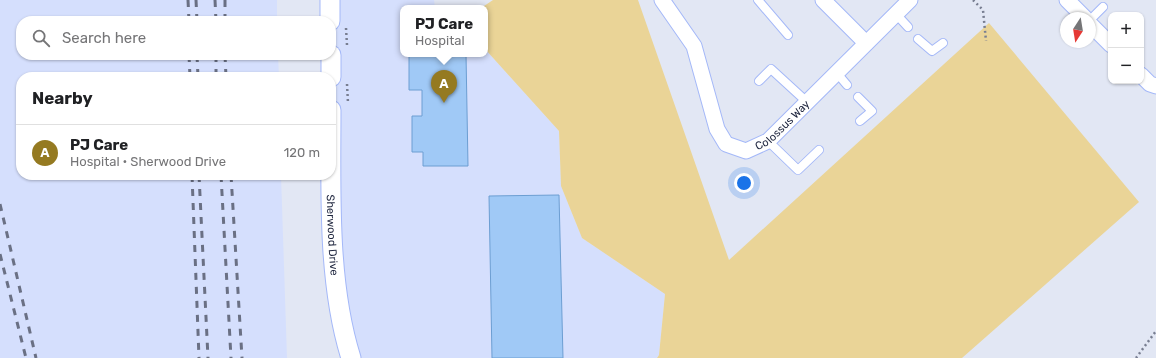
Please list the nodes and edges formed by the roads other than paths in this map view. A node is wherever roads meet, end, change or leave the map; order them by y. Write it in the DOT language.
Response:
graph roads {
  1 [pos="330,0"];
  2 [pos="662,0"];
  3 [pos="758,0"];
  4 [pos="823,0"];
  5 [pos="910,0"];
  6 [pos="1067,0"];
  7 [pos="1103,7"];
  8 [pos="1078,12"];
  9 [pos="896,14"];
  10 [pos="1096,14"];
  11 [pos="336,16"];
  12 [pos="908,27"];
  13 [pos="1096,30"];
  14 [pos="788,35"];
  15 [pos="918,39"];
  16 [pos="1108,42"];
  17 [pos="866,43"];
  18 [pos="943,43"];
  19 [pos="339,51"];
  20 [pos="836,72"];
  21 [pos="339,77"];
  22 [pos="1144,78"];
  23 [pos="759,81"];
  24 [pos="847,85"];
  25 [pos="1156,86"];
  26 [pos="858,97"];
  27 [pos="807,102"];
  28 [pos="339,109"];
  29 [pos="860,122"];
  30 [pos="768,140"];
  31 [pos="336,145"];
  32 [pos="819,150"];
  33 [pos="333,180"];
  34 [pos="351,358"];
  1 -- 11 [label="street"];
  2 -- 30 [label="street, Colossus Way"];
  3 -- 14 [label="lane"];
  4 -- 17 [label="street"];
  5 -- 9 [label="street, Colossus Way"];
  6 -- 8 [label="street"];
  7 -- 10 [label="lane"];
  9 -- 12 [label="lane"];
  9 -- 17 [label="street, Colossus Way"];
  13 -- 16 [label="street"];
  15 -- 18 [label="lane"];
  17 -- 20 [label="street, Colossus Way"];
  19 -- 21 [label="street"];
  20 -- 24 [label="lane"];
  20 -- 27 [label="street, Colossus Way"];
  22 -- 25 [label="street"];
  23 -- 27 [label="lane"];
  26 -- 29 [label="lane"];
  27 -- 30 [label="street, Colossus Way"];
  28 -- 31 [label="street, Sherwood Drive"];
  30 -- 32 [label="lane"];
  33 -- 34 [label="street, Sherwood Drive"];
}
